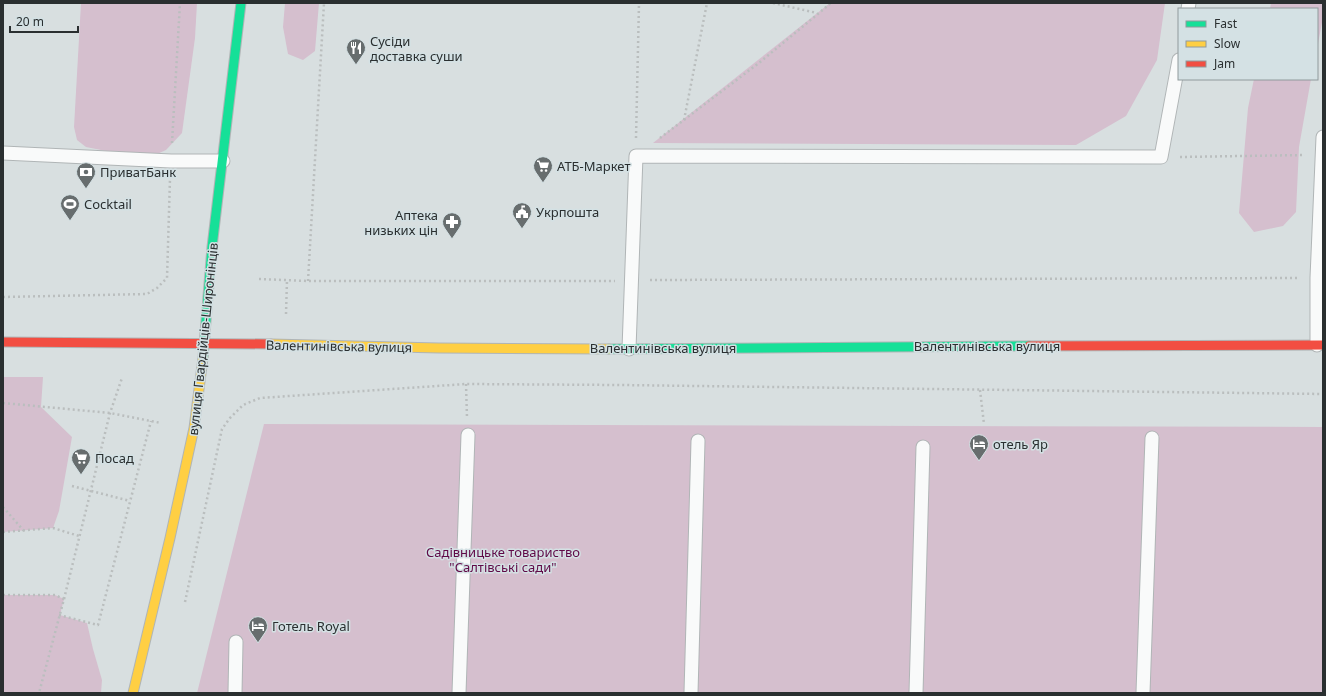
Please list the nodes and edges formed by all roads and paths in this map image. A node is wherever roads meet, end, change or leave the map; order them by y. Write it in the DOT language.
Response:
graph roads {
  1 [pos="241,3"];
  2 [pos="324,3"];
  3 [pos="640,3"];
  4 [pos="707,3"];
  5 [pos="773,3"];
  6 [pos="831,3"];
  7 [pos="818,13"];
  8 [pos="1178,65"];
  9 [pos="684,120"];
  10 [pos="659,138"];
  11 [pos="1323,138"];
  12 [pos="3,153"];
  13 [pos="1322,155"];
  14 [pos="636,156"];
  15 [pos="1161,157"];
  16 [pos="223,161"];
  17 [pos="1317,278"];
  18 [pos="258,279"];
  19 [pos="287,280"];
  20 [pos="632,280"];
  21 [pos="308,281"];
  22 [pos="147,294"];
  23 [pos="3,297"];
  24 [pos="286,314"];
  25 [pos="3,342"];
  26 [pos="205,344"];
  27 [pos="1320,345"];
  28 [pos="629,349"];
  29 [pos="122,378"];
  30 [pos="466,384"];
  31 [pos="980,390"];
  32 [pos="1323,394"];
  33 [pos="3,403"];
  34 [pos="110,413"];
  35 [pos="151,421"];
  36 [pos="161,423"];
  37 [pos="984,424"];
  38 [pos="468,435"];
  39 [pos="1152,438"];
  40 [pos="698,441"];
  41 [pos="923,447"];
  42 [pos="72,486"];
  43 [pos="91,490"];
  44 [pos="130,501"];
  45 [pos="3,507"];
  46 [pos="24,531"];
  47 [pos="3,532"];
  48 [pos="79,536"];
  49 [pos="3,595"];
  50 [pos="64,599"];
  51 [pos="185,602"];
  52 [pos="60,615"];
  53 [pos="236,642"];
  54 [pos="39,693"];
  55 [pos="133,693"];
  56 [pos="235,693"];
  57 [pos="459,693"];
  58 [pos="691,693"];
  59 [pos="916,693"];
  60 [pos="1143,693"];
  1 -- 16 [label="street, вулиця Гвардійців-Широнінців"];
  2 -- 21 [label="path"];
  3 -- 14 [label="path"];
  4 -- 9 [label="path"];
  5 -- 7 [label="path"];
  6 -- 7 [label="path"];
  7 -- 9 [label="path"];
  8 -- 15 [label="lane"];
  9 -- 10 [label="path"];
  11 -- 13 [label="lane"];
  12 -- 16 [label="lane"];
  13 -- 15 [label="path"];
  13 -- 17 [label="lane"];
  14 -- 15 [label="lane"];
  14 -- 20 [label="lane"];
  16 -- 26 [label="street, вулиця Гвардійців-Широнінців"];
  17 -- 20 [label="path"];
  17 -- 27 [label="lane"];
  18 -- 19 [label="path"];
  19 -- 21 [label="path"];
  19 -- 24 [label="path"];
  20 -- 21 [label="path"];
  20 -- 28 [label="lane"];
  22 -- 23 [label="path"];
  25 -- 26 [label="street, Валентинівська вулиця"];
  26 -- 28 [label="street, Валентинівська вулиця"];
  26 -- 55 [label="street, вулиця Гвардійців-Широнінців"];
  27 -- 28 [label="street, Валентинівська вулиця"];
  29 -- 34 [label="path"];
  30 -- 31 [label="path"];
  30 -- 38 [label="path"];
  30 -- 51 [label="path"];
  31 -- 32 [label="path"];
  31 -- 37 [label="path"];
  33 -- 34 [label="path"];
  34 -- 35 [label="path"];
  34 -- 43 [label="path"];
  35 -- 36 [label="path"];
  35 -- 44 [label="path"];
  38 -- 57 [label="lane"];
  39 -- 60 [label="lane"];
  40 -- 58 [label="lane"];
  41 -- 59 [label="lane"];
  42 -- 43 [label="path"];
  43 -- 44 [label="path"];
  43 -- 48 [label="path"];
  44 -- 52 [label="path"];
  45 -- 46 [label="path"];
  46 -- 47 [label="path"];
  46 -- 48 [label="path"];
  48 -- 50 [label="path"];
  49 -- 50 [label="path"];
  50 -- 52 [label="path"];
  52 -- 54 [label="path"];
  53 -- 56 [label="lane"];
}
